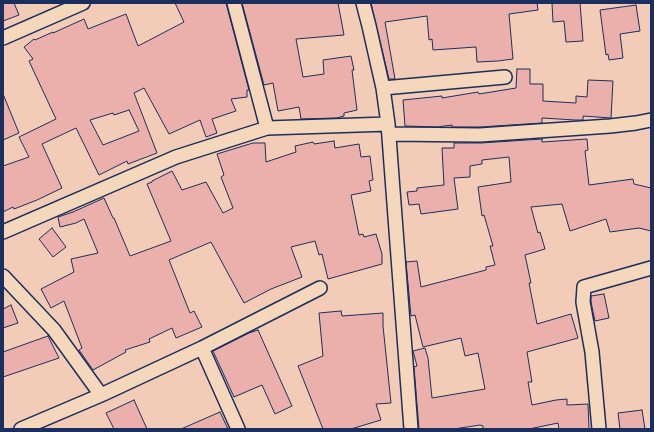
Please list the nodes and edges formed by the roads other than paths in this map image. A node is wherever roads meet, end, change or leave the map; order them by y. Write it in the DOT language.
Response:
graph roads {
  1 [pos="83,3"];
  2 [pos="234,3"];
  3 [pos="363,3"];
  4 [pos="3,38"];
  5 [pos="505,77"];
  6 [pos="383,88"];
  7 [pos="651,120"];
  8 [pos="267,128"];
  9 [pos="389,129"];
  10 [pos="3,232"];
  11 [pos="651,268"];
  12 [pos="3,276"];
  13 [pos="320,288"];
  14 [pos="202,348"];
  15 [pos="101,396"];
  16 [pos="22,429"];
  17 [pos="238,429"];
  18 [pos="411,429"];
  19 [pos="599,429"];
  1 -- 4 [label="street"];
  2 -- 8 [label="street"];
  3 -- 6 [label="street"];
  5 -- 6 [label="street"];
  6 -- 9 [label="street"];
  7 -- 9 [label="street"];
  8 -- 9 [label="street"];
  8 -- 10 [label="street"];
  9 -- 18 [label="street"];
  11 -- 19 [label="street"];
  12 -- 15 [label="street"];
  13 -- 14 [label="street"];
  14 -- 15 [label="street"];
  14 -- 17 [label="street"];
  15 -- 16 [label="street"];
}
